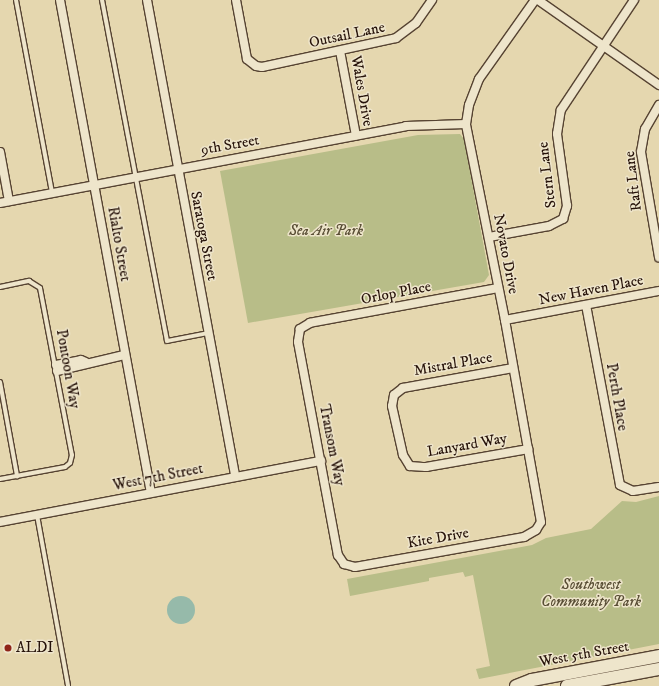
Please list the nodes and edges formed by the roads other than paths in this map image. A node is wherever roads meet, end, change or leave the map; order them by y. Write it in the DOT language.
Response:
graph roads {
  1 [pos="16,0"];
  2 [pos="60,0"];
  3 [pos="102,0"];
  4 [pos="147,0"];
  5 [pos="236,0"];
  6 [pos="432,0"];
  7 [pos="535,0"];
  8 [pos="538,0"];
  9 [pos="634,0"];
  10 [pos="604,46"];
  11 [pos="340,51"];
  12 [pos="659,85"];
  13 [pos="659,105"];
  14 [pos="466,124"];
  15 [pos="356,136"];
  16 [pos="0,152"];
  17 [pos="177,169"];
  18 [pos="136,177"];
  19 [pos="94,184"];
  20 [pos="52,193"];
  21 [pos="9,201"];
  22 [pos="0,203"];
  23 [pos="489,236"];
  24 [pos="659,257"];
  25 [pos="0,287"];
  26 [pos="498,288"];
  27 [pos="659,292"];
  28 [pos="586,305"];
  29 [pos="505,320"];
  30 [pos="300,329"];
  31 [pos="208,333"];
  32 [pos="124,355"];
  33 [pos="56,368"];
  34 [pos="513,368"];
  35 [pos="0,382"];
  36 [pos="528,449"];
  37 [pos="321,461"];
  38 [pos="410,466"];
  39 [pos="17,476"];
  40 [pos="235,477"];
  41 [pos="0,479"];
  42 [pos="659,487"];
  43 [pos="151,493"];
  44 [pos="37,515"];
  45 [pos="0,522"];
  46 [pos="536,530"];
  47 [pos="344,564"];
  48 [pos="659,656"];
  49 [pos="659,669"];
  50 [pos="68,686"];
  51 [pos="516,686"];
  52 [pos="567,686"];
  1 -- 20 [label="lane"];
  2 -- 19 [label="street, Rialto Street"];
  3 -- 18 [label="lane"];
  4 -- 17 [label="street, Saratoga Street"];
  5 -- 11 [label="street, Outsail Lane"];
  6 -- 11 [label="street, Outsail Lane"];
  7 -- 14 [label="street, Novato Drive"];
  8 -- 10 [label="street"];
  9 -- 10 [label="street, Stern Lane"];
  10 -- 12 [label="street"];
  10 -- 23 [label="street, Stern Lane"];
  11 -- 15 [label="street, Wales Drive"];
  13 -- 24 [label="street, Raft Lane"];
  14 -- 15 [label="street, 9th Street"];
  14 -- 23 [label="street, Novato Drive"];
  15 -- 17 [label="street, 9th Street"];
  16 -- 21 [label="street"];
  17 -- 18 [label="street, 9th Street"];
  17 -- 31 [label="street, Saratoga Street"];
  18 -- 19 [label="street, 9th Street"];
  18 -- 31 [label="lane"];
  19 -- 20 [label="street, 9th Street"];
  19 -- 32 [label="street, Rialto Street"];
  20 -- 21 [label="street, 9th Street"];
  21 -- 22 [label="street, 9th Street"];
  23 -- 26 [label="street, Novato Drive"];
  25 -- 33 [label="lane, Pontoon Way"];
  26 -- 29 [label="street, Novato Drive"];
  26 -- 30 [label="street, Orlop Place"];
  27 -- 28 [label="street, New Haven Place"];
  28 -- 29 [label="street, New Haven Place"];
  28 -- 42 [label="street, Perth Place"];
  29 -- 34 [label="street, Novato Drive"];
  30 -- 37 [label="street, Transom Way"];
  31 -- 40 [label="street, Saratoga Street"];
  32 -- 33 [label="street"];
  32 -- 43 [label="street, Rialto Street"];
  33 -- 39 [label="lane, Pontoon Way"];
  34 -- 36 [label="street, Novato Drive"];
  34 -- 38 [label="street, Mistral Place"];
  35 -- 39 [label="lane"];
  36 -- 38 [label="street, Lanyard Way"];
  36 -- 46 [label="street, Novato Drive"];
  37 -- 40 [label="street, West 7th Street"];
  37 -- 47 [label="street, Transom Way"];
  39 -- 41 [label="lane"];
  40 -- 43 [label="street, West 7th Street"];
  43 -- 44 [label="street, West 7th Street"];
  44 -- 45 [label="street, West 7th Street"];
  44 -- 50 [label="lane"];
  46 -- 47 [label="street, Kite Drive"];
  48 -- 51 [label="main road, West 5th Street"];
  49 -- 52 [label="main road, West 5th Street"];
}
